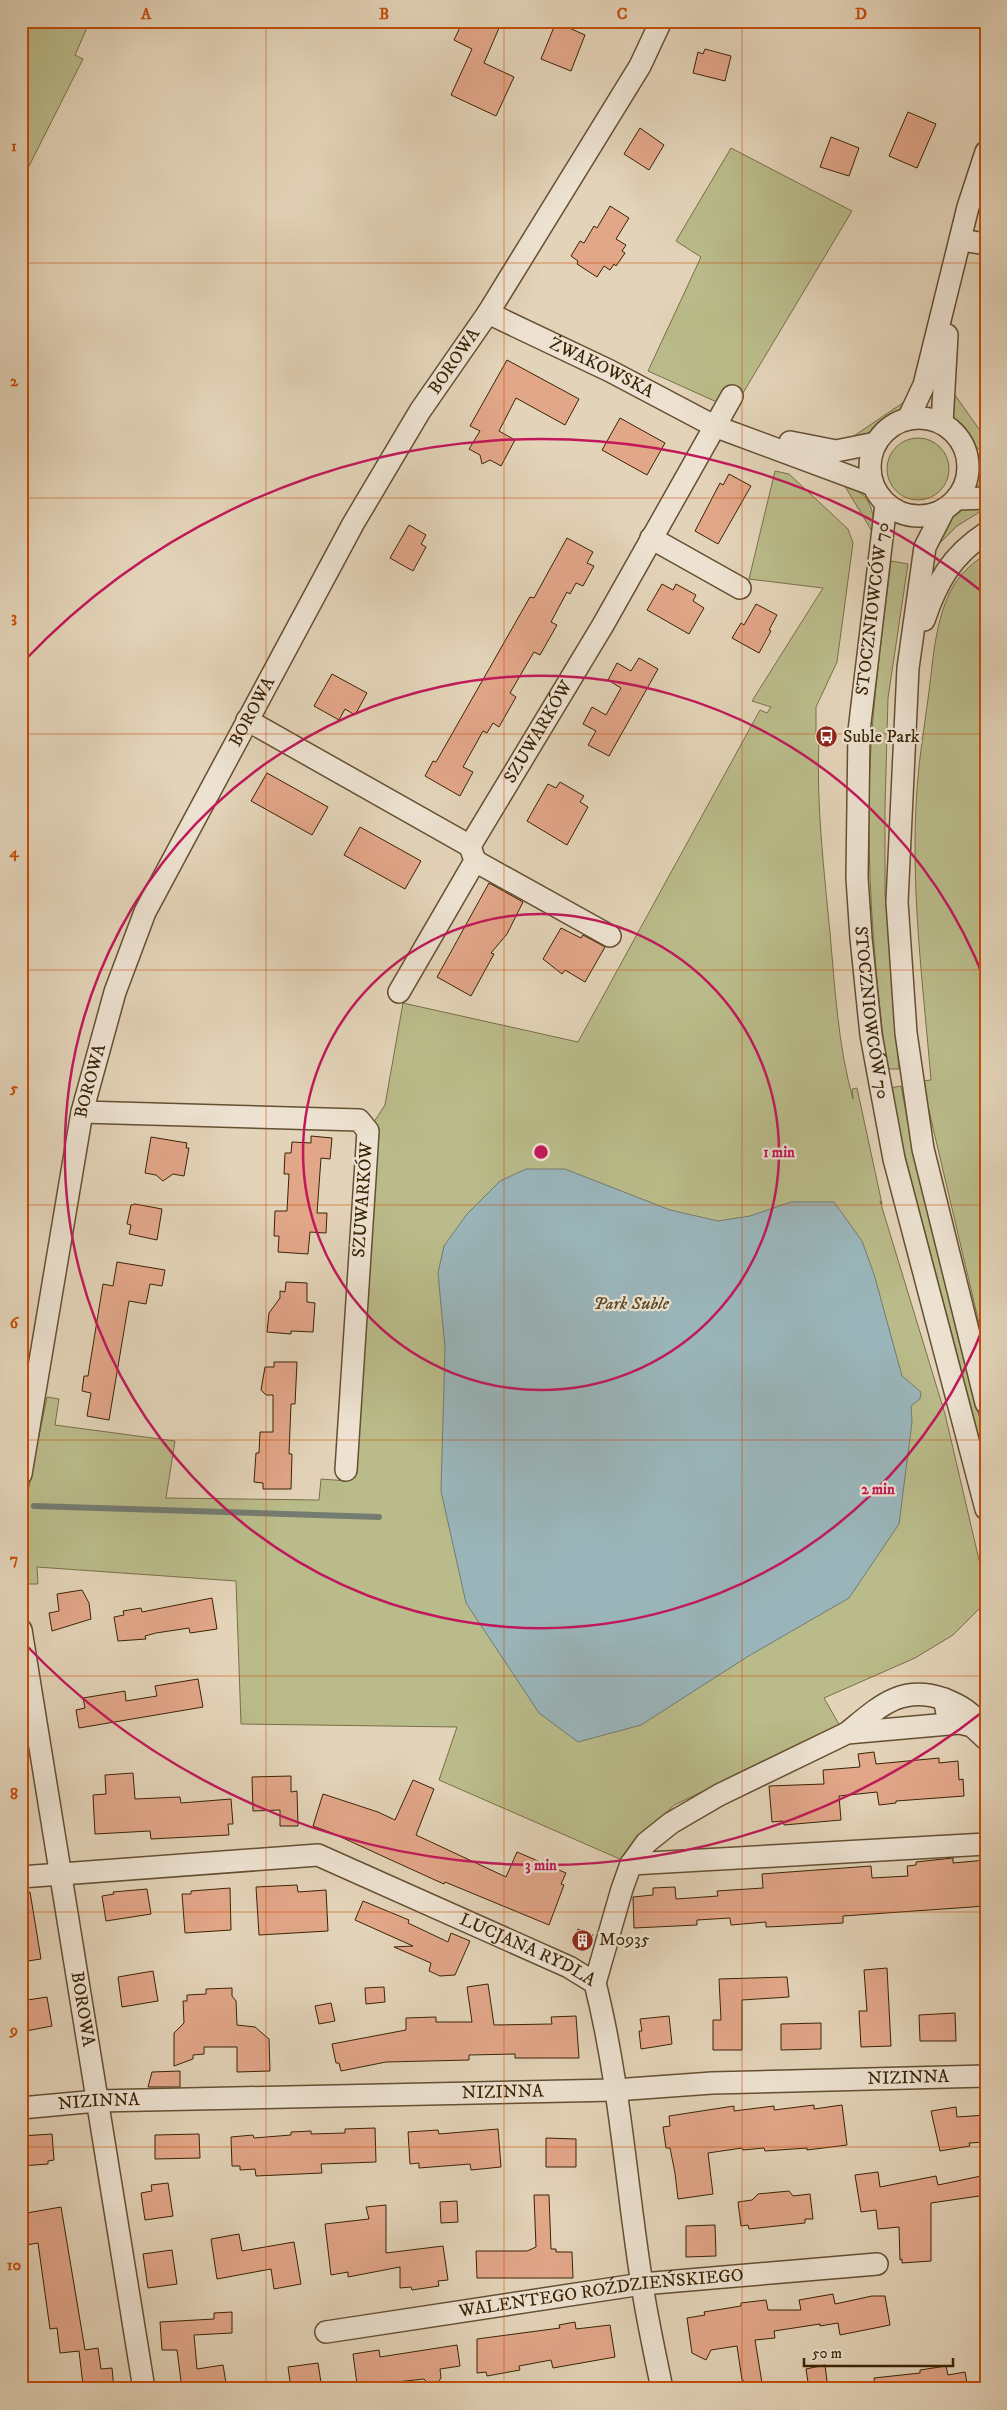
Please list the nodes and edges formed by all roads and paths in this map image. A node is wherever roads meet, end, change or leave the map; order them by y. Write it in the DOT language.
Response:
graph roads {
  1 [pos="661,21"];
  2 [pos="986,152"];
  3 [pos="961,240"];
  4 [pos="986,244"];
  5 [pos="955,263"];
  6 [pos="488,313"];
  7 [pos="732,396"];
  8 [pos="908,419"];
  9 [pos="942,423"];
  10 [pos="714,426"];
  11 [pos="876,443"];
  12 [pos="966,451"];
  13 [pos="986,461"];
  14 [pos="873,485"];
  15 [pos="986,498"];
  16 [pos="886,504"];
  17 [pos="951,504"];
  18 [pos="986,533"];
  19 [pos="651,538"];
  20 [pos="740,588"];
  21 [pos="908,668"];
  22 [pos="247,720"];
  23 [pos="473,854"];
  24 [pos="610,936"];
  25 [pos="399,992"];
  26 [pos="82,1112"];
  27 [pos="986,1403"];
  28 [pos="346,1470"];
  29 [pos="21,1474"];
  30 [pos="986,1509"];
  31 [pos="21,1630"];
  32 [pos="944,1699"];
  33 [pos="944,1725"];
  34 [pos="847,1733"];
  35 [pos="986,1739"];
  36 [pos="986,1844"];
  37 [pos="631,1864"];
  38 [pos="61,1874"];
  39 [pos="21,1877"];
  40 [pos="595,1983"];
  41 [pos="986,2076"];
  42 [pos="615,2090"];
  43 [pos="96,2101"];
  44 [pos="21,2108"];
  45 [pos="877,2264"];
  46 [pos="642,2284"];
  47 [pos="326,2332"];
  48 [pos="144,2389"];
  49 [pos="662,2389"];
  1 -- 6 [label="street, BOROWA"];
  2 -- 3 [label="street"];
  3 -- 4 [label="street"];
  3 -- 5 [label="street"];
  5 -- 8 [label="street"];
  5 -- 9 [label="street"];
  6 -- 10 [label="street, ŻWAKOWSKA"];
  6 -- 22 [label="street, BOROWA"];
  7 -- 10 [label="street, SZUWARKÓW"];
  8 -- 9 [label="street"];
  8 -- 11 [label="street"];
  9 -- 12 [label="street"];
  10 -- 11 [label="street, ŻWAKOWSKA"];
  10 -- 14 [label="street, ŻWAKOWSKA"];
  10 -- 19 [label="street, SZUWARKÓW"];
  11 -- 14 [label="street"];
  12 -- 13 [label="street"];
  12 -- 17 [label="street"];
  14 -- 16 [label="street"];
  15 -- 17 [label="street"];
  16 -- 17 [label="street"];
  16 -- 30 [label="street, STOCZNIOWCÓW 70"];
  17 -- 21 [label="street, STOCZNIOWCÓW 70"];
  18 -- 21 [label="street"];
  19 -- 20 [label="street"];
  19 -- 23 [label="street, SZUWARKÓW"];
  21 -- 27 [label="street, STOCZNIOWCÓW 70"];
  22 -- 23 [label="street"];
  22 -- 26 [label="street, BOROWA"];
  23 -- 24 [label="street"];
  23 -- 25 [label="street, SZUWARKÓW"];
  26 -- 28 [label="street, SZUWARKÓW"];
  26 -- 29 [label="street, BOROWA"];
  31 -- 38 [label="street, BOROWA"];
  32 -- 33 [label="street"];
  32 -- 34 [label="street"];
  32 -- 35 [label="street"];
  33 -- 34 [label="street"];
  33 -- 35 [label="street"];
  34 -- 37 [label="street"];
  36 -- 37 [label="street"];
  37 -- 40 [label="street"];
  38 -- 39 [label="street, LUCJANA RYDLA"];
  38 -- 40 [label="street, LUCJANA RYDLA"];
  38 -- 43 [label="street, BOROWA"];
  40 -- 42 [label="street, LUCJANA RYDLA"];
  41 -- 42 [label="street, NIZINNA"];
  42 -- 43 [label="street, NIZINNA"];
  42 -- 46 [label="street, LUCJANA RYDLA"];
  43 -- 44 [label="street, NIZINNA"];
  43 -- 48 [label="street, BOROWA"];
  45 -- 46 [label="street, WALENTEGO ROŹDZIEŃSKIEGO"];
  46 -- 47 [label="street, WALENTEGO ROŹDZIEŃSKIEGO"];
  46 -- 49 [label="street, LUCJANA RYDLA"];
}
